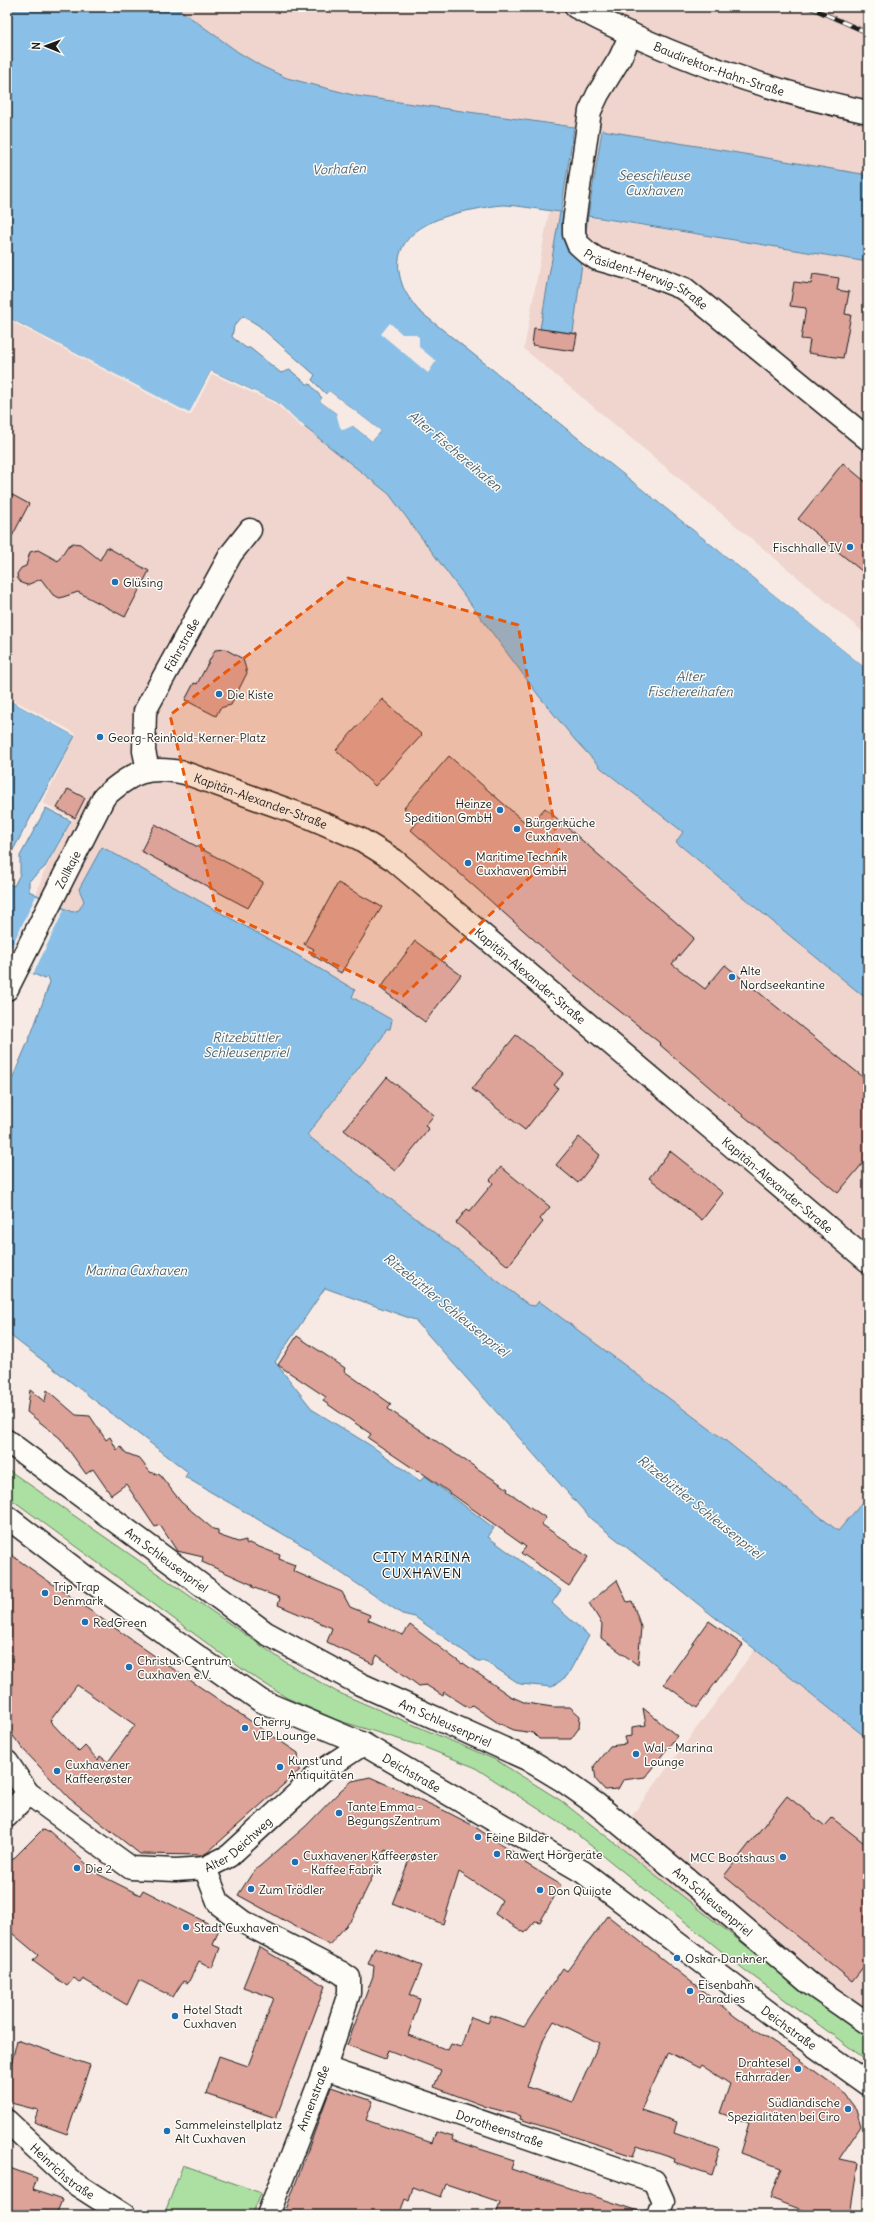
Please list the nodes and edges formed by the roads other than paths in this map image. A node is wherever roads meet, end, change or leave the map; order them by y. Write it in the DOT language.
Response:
graph roads {
  1 [pos="576,7"];
  2 [pos="631,34"];
  3 [pos="868,112"];
  4 [pos="868,439"];
  5 [pos="250,530"];
  6 [pos="148,770"];
  7 [pos="7,989"];
  8 [pos="868,1261"];
  9 [pos="7,1442"];
  10 [pos="7,1517"];
  11 [pos="362,1744"];
  12 [pos="7,1762"];
  13 [pos="28,1793"];
  14 [pos="7,1816"];
  15 [pos="205,1868"];
  16 [pos="868,2024"];
  17 [pos="324,2068"];
  18 [pos="868,2084"];
  19 [pos="7,2121"];
  20 [pos="660,2208"];
  21 [pos="124,2215"];
  22 [pos="268,2215"];
  1 -- 2 [label="street, Baudirektor-Hahn-Straße"];
  2 -- 3 [label="street, Baudirektor-Hahn-Straße"];
  2 -- 4 [label="street, Präsident-Herwig-Straße"];
  5 -- 6 [label="street, Fährstraße"];
  6 -- 7 [label="street, Zollkaje"];
  6 -- 8 [label="street, Kapitän-Alexander-Straße"];
  9 -- 16 [label="street, Am Schleusenpriel"];
  10 -- 11 [label="street, Deichstraße"];
  11 -- 15 [label="street, Alter Deichweg"];
  11 -- 18 [label="street, Deichstraße"];
  12 -- 13 [label="street, Alter Deichweg"];
  13 -- 14 [label="street"];
  13 -- 15 [label="street, Alter Deichweg"];
  15 -- 17 [label="street, Annenstraße"];
  17 -- 20 [label="street, Dorotheenstraße"];
  17 -- 22 [label="street, Annenstraße"];
  19 -- 21 [label="street, Heinrichstraße"];
}
